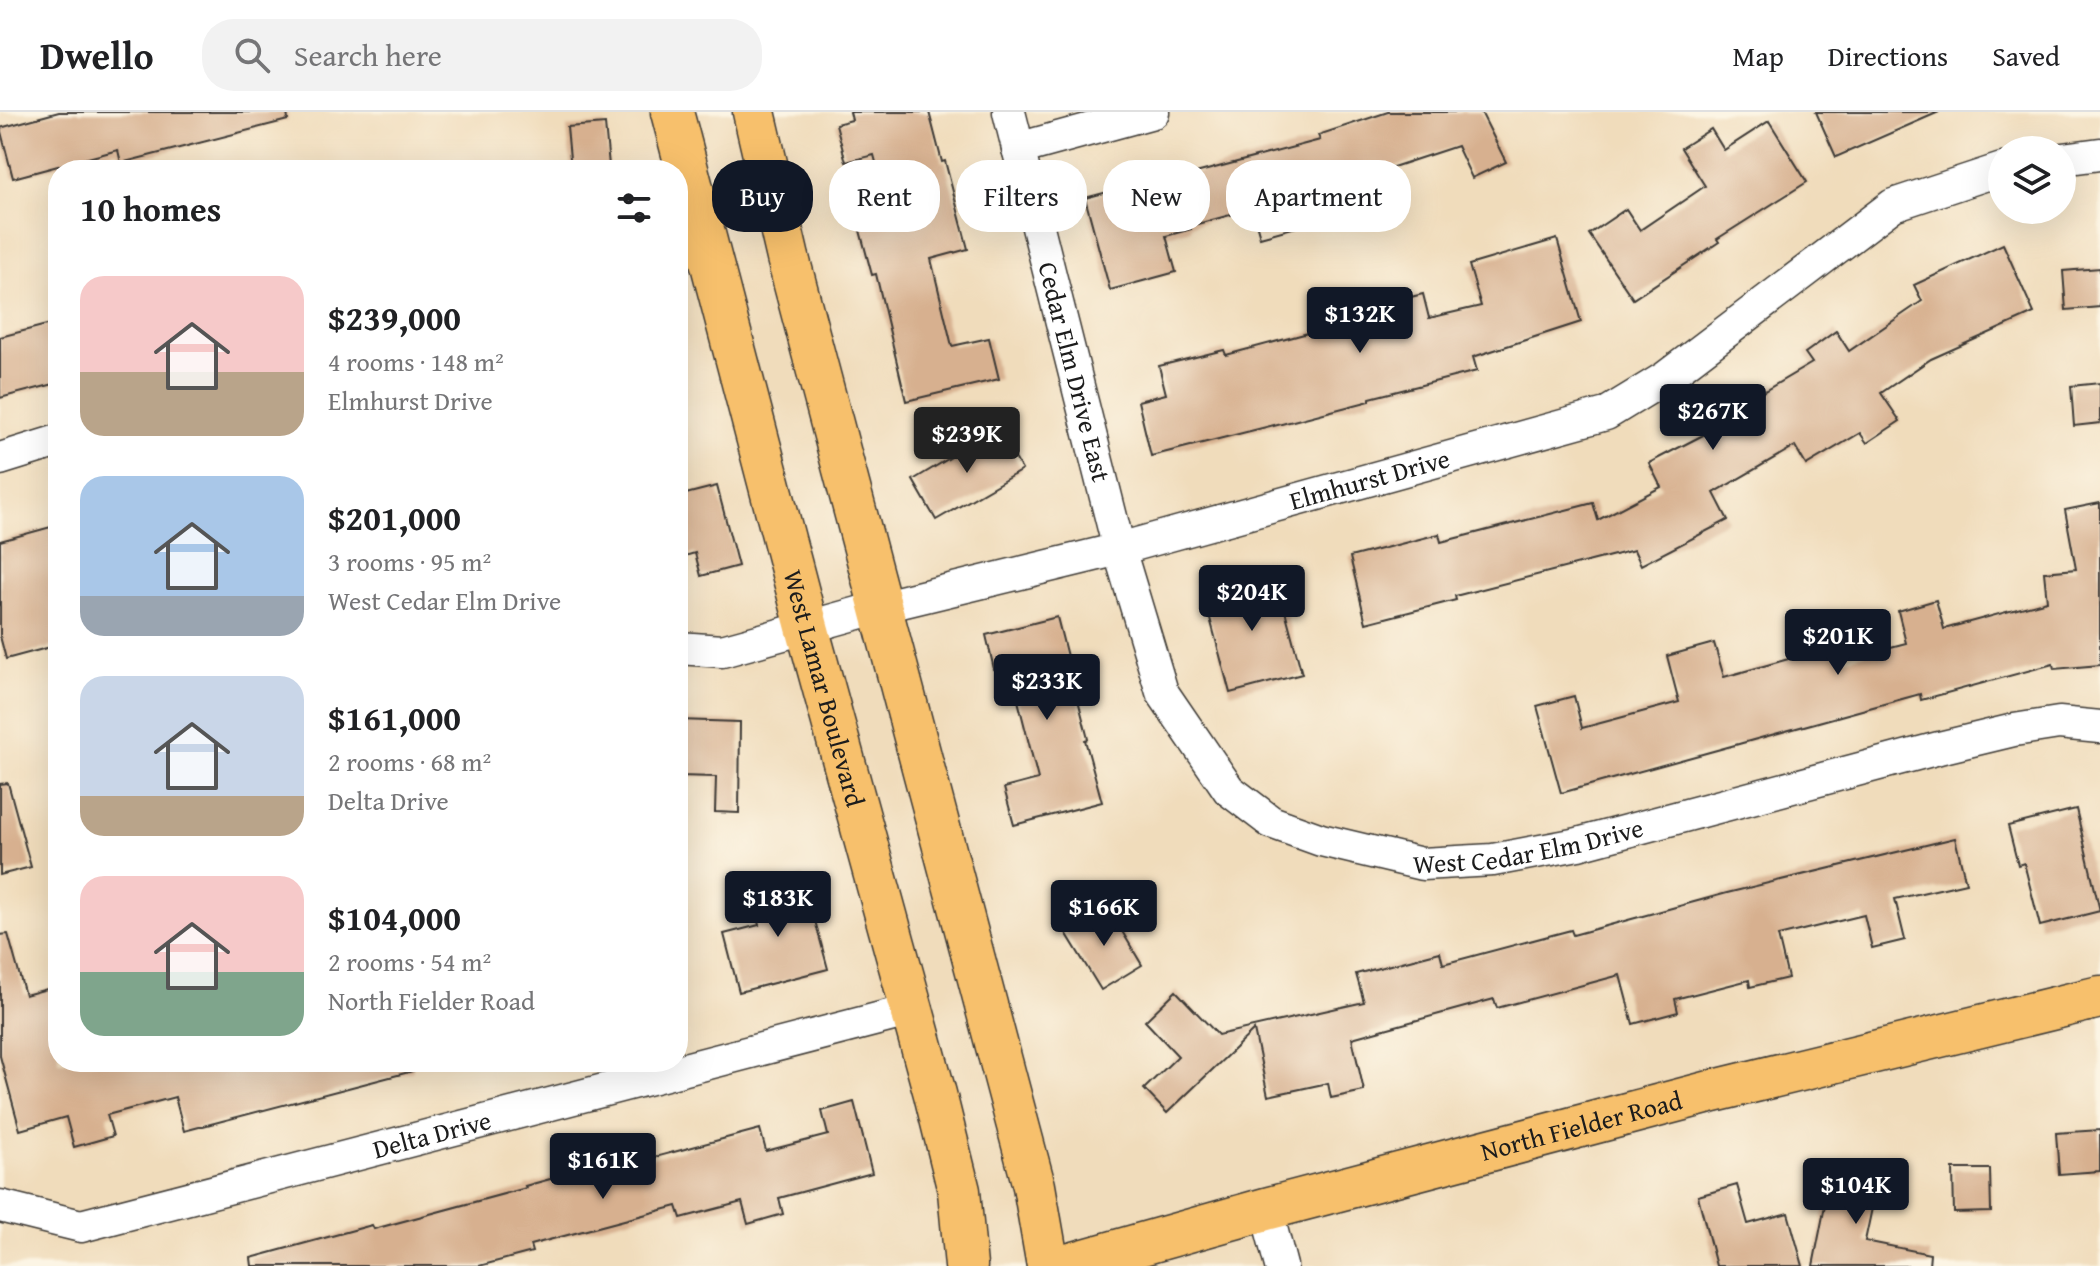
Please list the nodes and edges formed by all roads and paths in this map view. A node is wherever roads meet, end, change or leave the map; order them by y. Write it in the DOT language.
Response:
graph roads {
  1 [pos="672,112"];
  2 [pos="754,112"];
  3 [pos="1009,112"];
  4 [pos="1153,112"];
  5 [pos="1018,149"];
  6 [pos="2100,154"];
  7 [pos="2076,157"];
  8 [pos="685,160"];
  9 [pos="688,173"];
  10 [pos="1988,174"];
  11 [pos="48,444"];
  12 [pos="0,459"];
  13 [pos="1119,549"];
  14 [pos="880,607"];
  15 [pos="807,627"];
  16 [pos="688,649"];
  17 [pos="2100,727"];
  18 [pos="2100,997"];
  19 [pos="912,1010"];
  20 [pos="688,1068"];
  21 [pos="673,1072"];
  22 [pos="1,1208"];
  23 [pos="1266,1209"];
  24 [pos="972,1265"];
  25 [pos="1048,1266"];
  26 [pos="1064,1266"];
  27 [pos="1281,1266"];
  1 -- 8 [label="main road, West Lamar Boulevard"];
  2 -- 14 [label="main road"];
  3 -- 5 [label="street, Cedar Elm Drive East"];
  4 -- 5 [label="street"];
  5 -- 13 [label="street, Cedar Elm Drive East"];
  6 -- 7 [label="street"];
  9 -- 15 [label="main road, West Lamar Boulevard"];
  10 -- 13 [label="street, Elmhurst Drive"];
  11 -- 12 [label="street"];
  13 -- 14 [label="street, Elmhurst Drive"];
  13 -- 17 [label="street, West Cedar Elm Drive"];
  14 -- 15 [label="street, Elmhurst Drive"];
  14 -- 25 [label="main road"];
  15 -- 16 [label="street, Elmhurst Drive"];
  15 -- 19 [label="main road, West Lamar Boulevard"];
  18 -- 23 [label="main road, North Fielder Road"];
  19 -- 20 [label="street, Delta Drive"];
  19 -- 24 [label="main road, West Lamar Boulevard"];
  21 -- 22 [label="street, Delta Drive"];
  23 -- 26 [label="main road, North Fielder Road"];
  23 -- 27 [label="street"];
}
